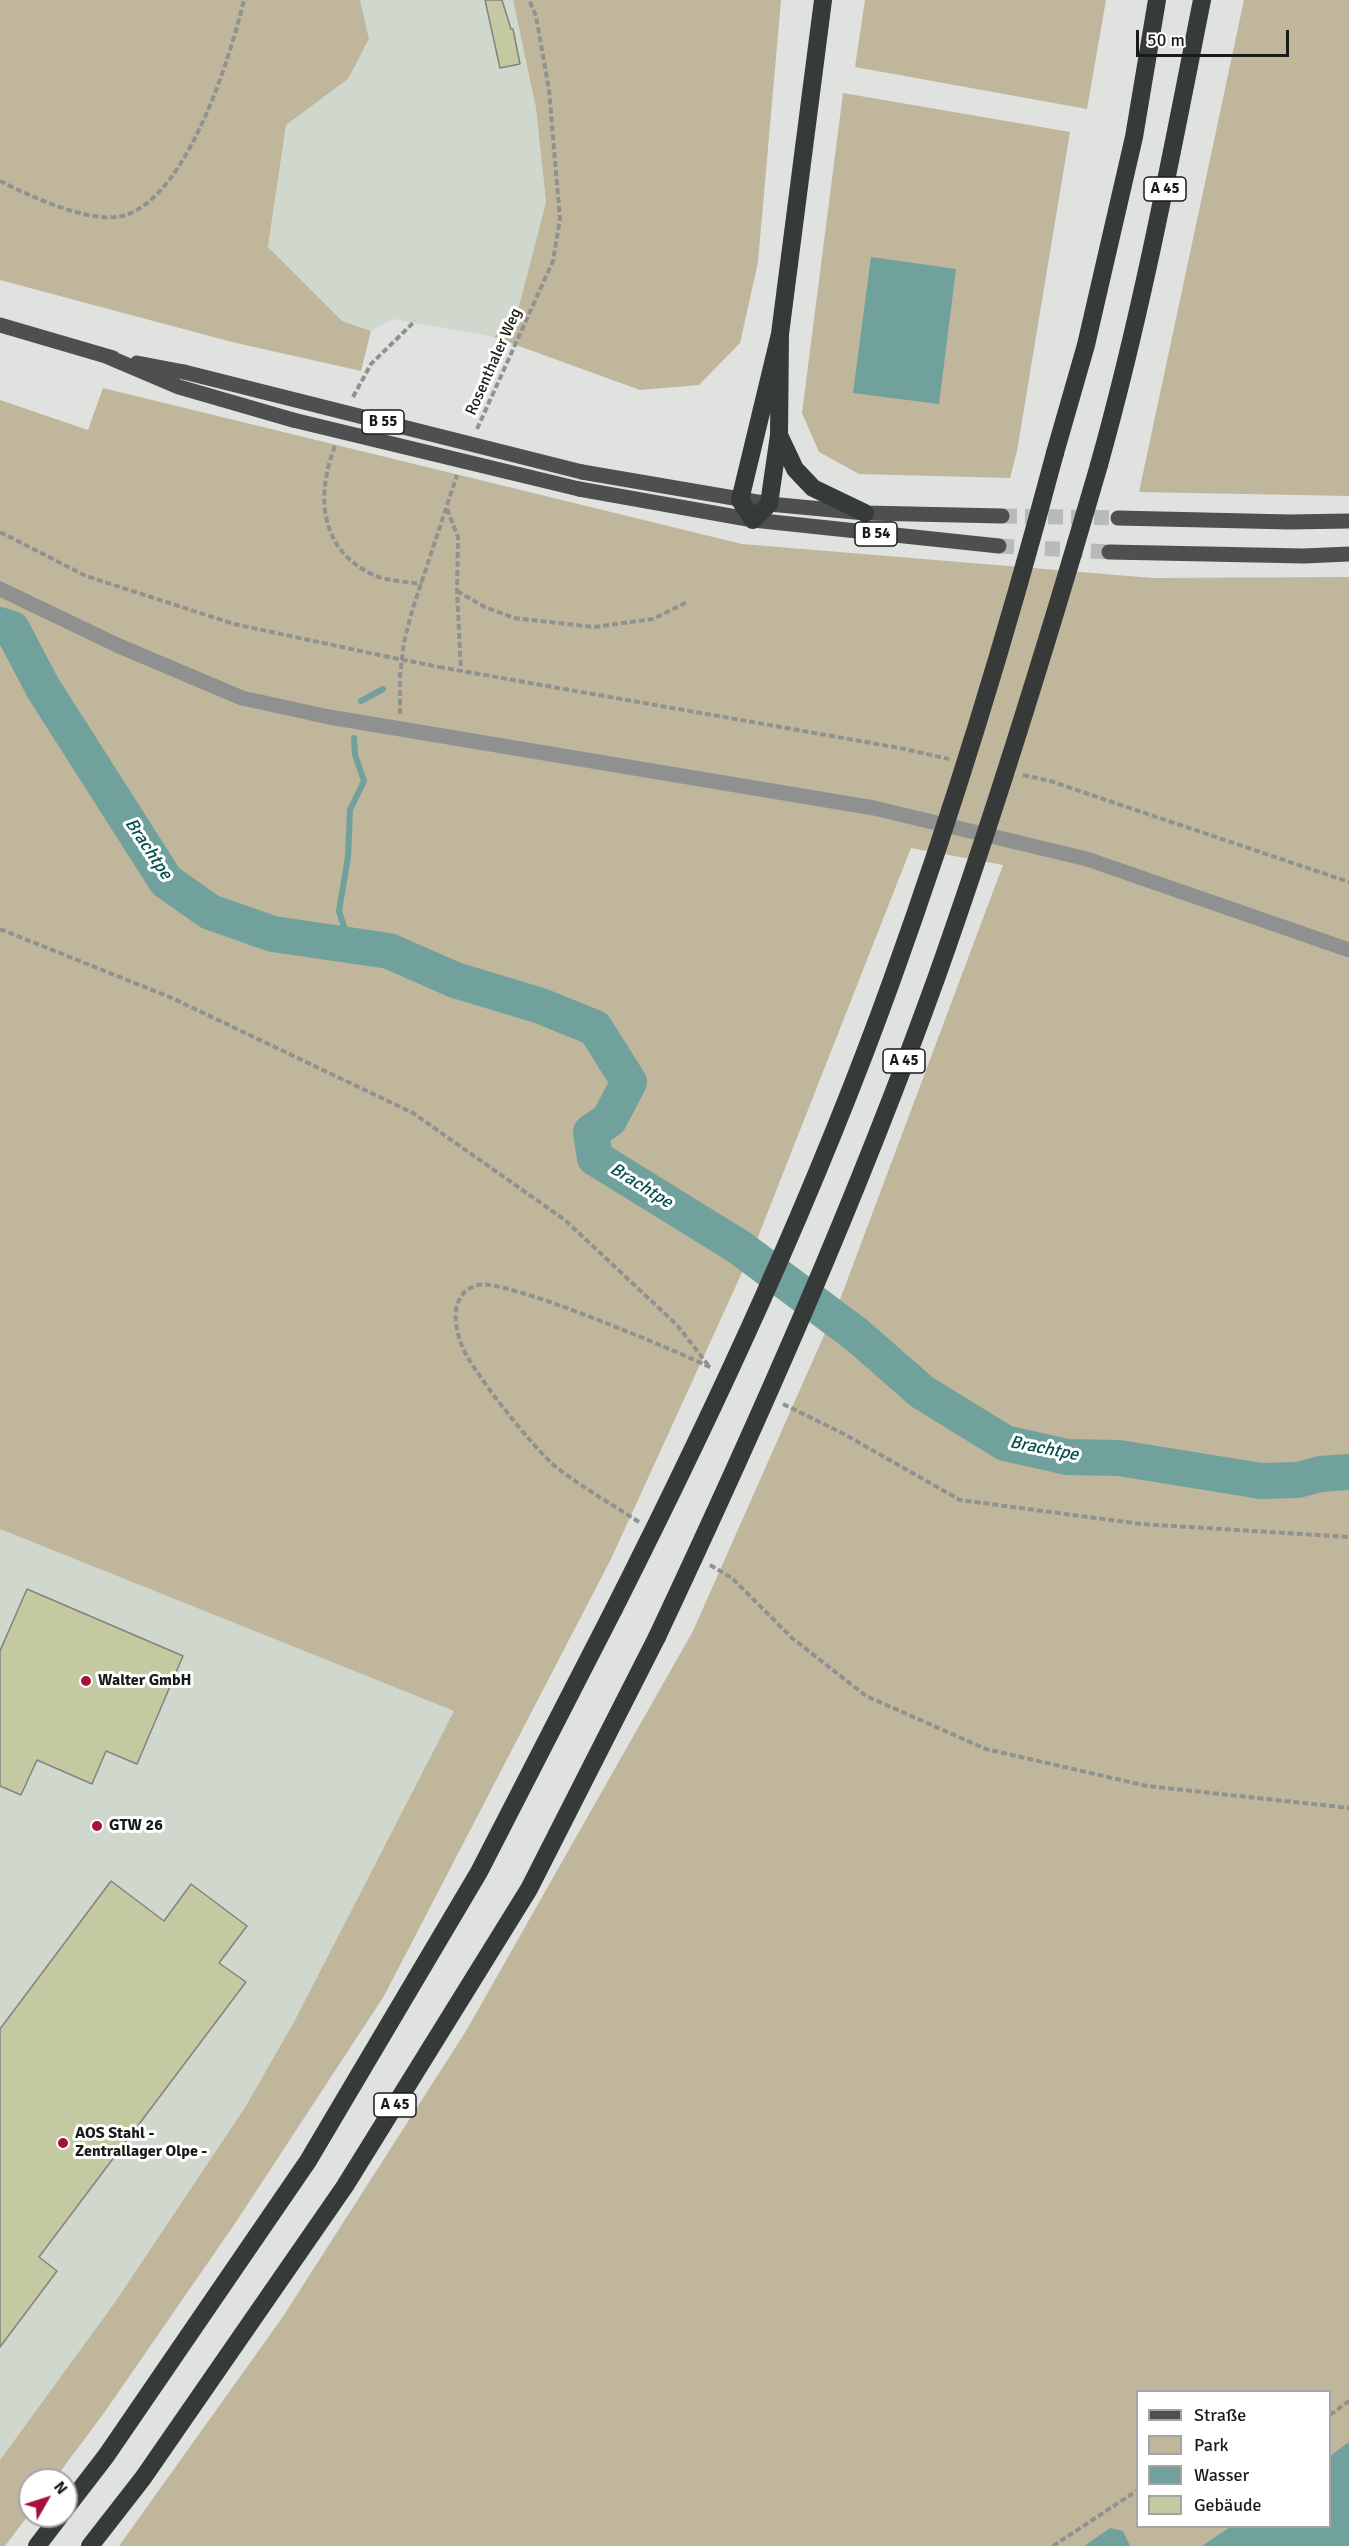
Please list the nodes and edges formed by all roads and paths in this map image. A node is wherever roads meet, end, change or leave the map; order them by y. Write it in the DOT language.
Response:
graph roads {
  1 [pos="244,0"];
  2 [pos="529,0"];
  3 [pos="823,0"];
  4 [pos="1157,0"];
  5 [pos="1202,0"];
  6 [pos="0,181"];
  7 [pos="415,321"];
  8 [pos="0,325"];
  9 [pos="780,334"];
  10 [pos="106,356"];
  11 [pos="351,402"];
  12 [pos="779,435"];
  13 [pos="472,439"];
  14 [pos="336,442"];
  15 [pos="458,471"];
  16 [pos="740,500"];
  17 [pos="769,504"];
  18 [pos="447,509"];
  19 [pos="865,513"];
  20 [pos="1002,516"];
  21 [pos="1118,518"];
  22 [pos="753,520"];
  23 [pos="1349,521"];
  24 [pos="0,532"];
  25 [pos="999,546"];
  26 [pos="1109,552"];
  27 [pos="1349,554"];
  28 [pos="422,584"];
  29 [pos="0,589"];
  30 [pos="457,591"];
  31 [pos="687,602"];
  32 [pos="461,672"];
  33 [pos="399,729"];
  34 [pos="958,761"];
  35 [pos="1016,774"];
  36 [pos="1349,882"];
  37 [pos="0,929"];
  38 [pos="1349,950"];
  39 [pos="709,1366"];
  40 [pos="719,1372"];
  41 [pos="781,1402"];
  42 [pos="640,1522"];
  43 [pos="1349,1537"];
  44 [pos="701,1560"];
  45 [pos="1349,1808"];
  46 [pos="1349,2401"];
  47 [pos="1331,2414"];
  48 [pos="1136,2491"];
  49 [pos="78,2492"];
  50 [pos="50,2528"];
  51 [pos="36,2546"];
  52 [pos="90,2546"];
  53 [pos="1053,2546"];
  1 -- 6 [label="path"];
  2 -- 13 [label="path, Rosenthaler Weg"];
  3 -- 9 [label="highway"];
  4 -- 49 [label="highway, A 45, bridge"];
  5 -- 52 [label="highway, A 45, bridge"];
  7 -- 11 [label="path"];
  8 -- 10 [label="main road, B 55"];
  9 -- 12 [label="highway"];
  9 -- 16 [label="highway"];
  10 -- 16 [label="main road, B 55, bridge"];
  10 -- 22 [label="main road, B 55, bridge"];
  12 -- 17 [label="highway"];
  12 -- 19 [label="highway"];
  14 -- 28 [label="path"];
  15 -- 18 [label="path"];
  16 -- 17 [label="main road, B 55"];
  16 -- 22 [label="highway"];
  17 -- 19 [label="main road, B 55"];
  17 -- 22 [label="highway"];
  18 -- 28 [label="path"];
  18 -- 30 [label="path"];
  19 -- 20 [label="main road, B 54"];
  21 -- 23 [label="main road"];
  22 -- 25 [label="main road, B 54"];
  24 -- 32 [label="path, bridge"];
  26 -- 27 [label="main road"];
  28 -- 33 [label="path"];
  29 -- 33 [label="street"];
  30 -- 31 [label="path"];
  30 -- 32 [label="path"];
  32 -- 34 [label="path"];
  33 -- 38 [label="street"];
  35 -- 36 [label="path"];
  37 -- 39 [label="path"];
  39 -- 40 [label="path"];
  39 -- 42 [label="path"];
  41 -- 43 [label="path"];
  44 -- 45 [label="path"];
  46 -- 47 [label="path"];
  48 -- 53 [label="path"];
  50 -- 51 [label="highway"];
}
